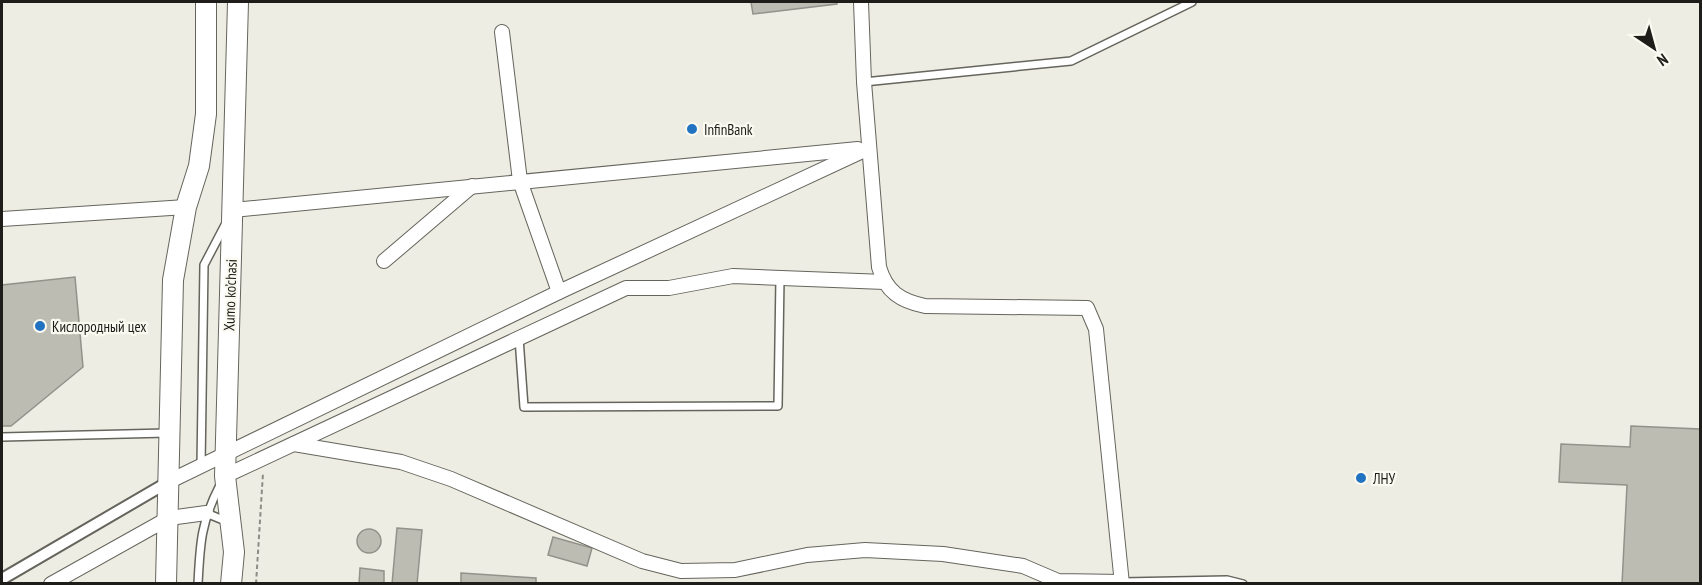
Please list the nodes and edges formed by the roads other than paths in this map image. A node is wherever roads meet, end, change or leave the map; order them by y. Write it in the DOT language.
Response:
graph roads {
  1 [pos="206,2"];
  2 [pos="238,2"];
  3 [pos="861,2"];
  4 [pos="1192,2"];
  5 [pos="502,32"];
  6 [pos="864,82"];
  7 [pos="869,148"];
  8 [pos="520,181"];
  9 [pos="471,186"];
  10 [pos="186,207"];
  11 [pos="233,210"];
  12 [pos="2,219"];
  13 [pos="384,261"];
  14 [pos="780,278"];
  15 [pos="885,282"];
  16 [pos="559,292"];
  17 [pos="519,338"];
  18 [pos="169,433"];
  19 [pos="2,437"];
  20 [pos="294,444"];
  21 [pos="226,454"];
  22 [pos="201,466"];
  23 [pos="225,476"];
  24 [pos="170,481"];
  25 [pos="206,513"];
  26 [pos="169,518"];
  27 [pos="230,522"];
  28 [pos="2,579"];
  29 [pos="1122,583"];
  30 [pos="51,584"];
  31 [pos="166,584"];
  32 [pos="198,584"];
  33 [pos="231,584"];
  34 [pos="1243,584"];
  1 -- 10 [label="main road"];
  2 -- 11 [label="main road, Xumo ko’chasi"];
  3 -- 6 [label="street"];
  4 -- 6 [label="lane"];
  5 -- 8 [label="street"];
  6 -- 7 [label="street"];
  7 -- 8 [label="street"];
  7 -- 15 [label="street"];
  7 -- 16 [label="street"];
  8 -- 9 [label="street"];
  8 -- 16 [label="street"];
  9 -- 11 [label="street"];
  9 -- 13 [label="street"];
  10 -- 12 [label="street"];
  10 -- 18 [label="main road"];
  11 -- 21 [label="main road, Xumo ko’chasi"];
  11 -- 22 [label="lane"];
  14 -- 15 [label="street"];
  14 -- 17 [label="street"];
  14 -- 17 [label="lane"];
  15 -- 29 [label="street"];
  16 -- 21 [label="street"];
  17 -- 20 [label="street"];
  18 -- 19 [label="lane"];
  18 -- 24 [label="main road"];
  20 -- 23 [label="street"];
  20 -- 29 [label="street"];
  21 -- 22 [label="street"];
  21 -- 23 [label="main road, Xumo ko’chasi"];
  22 -- 24 [label="street"];
  23 -- 25 [label="lane, Xumo ko’chasi"];
  23 -- 27 [label="main road"];
  24 -- 26 [label="main road"];
  24 -- 28 [label="street"];
  25 -- 26 [label="street"];
  25 -- 27 [label="lane"];
  25 -- 32 [label="lane, Xumo ko’chasi"];
  26 -- 30 [label="street"];
  26 -- 31 [label="main road"];
  27 -- 33 [label="main road"];
  29 -- 34 [label="lane"];
}
